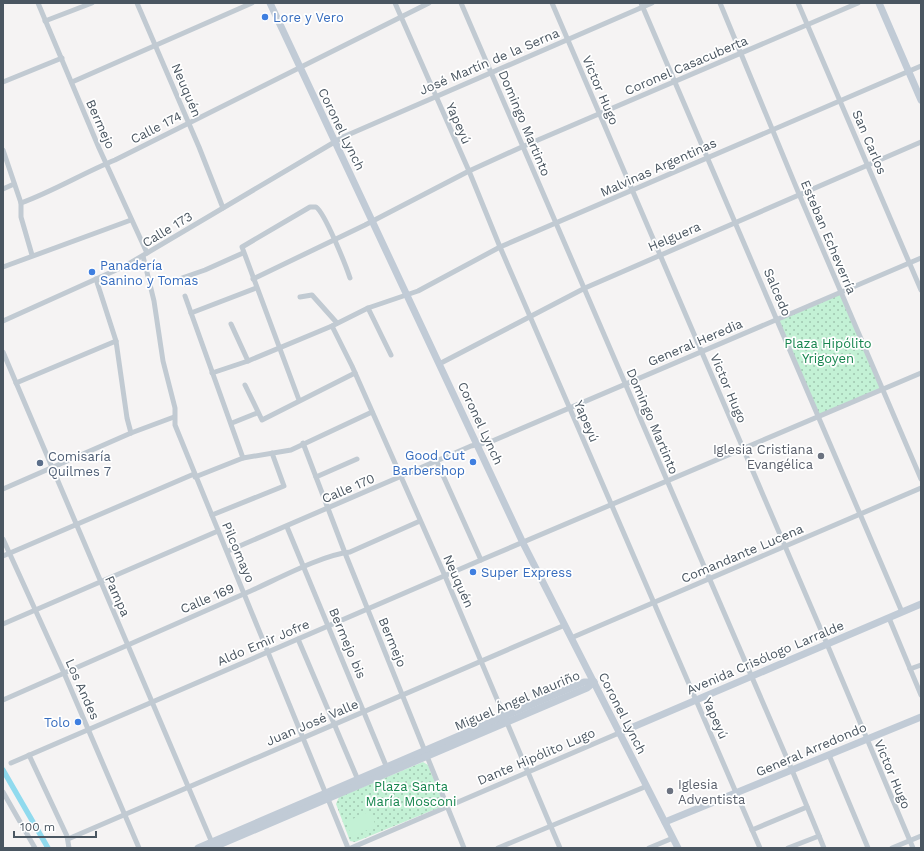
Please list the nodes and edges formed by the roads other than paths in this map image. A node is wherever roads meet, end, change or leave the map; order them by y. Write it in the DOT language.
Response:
graph roads {
  1 [pos="38,3"];
  2 [pos="92,3"];
  3 [pos="137,3"];
  4 [pos="252,3"];
  5 [pos="270,3"];
  6 [pos="395,3"];
  7 [pos="429,3"];
  8 [pos="461,3"];
  9 [pos="552,3"];
  10 [pos="652,3"];
  11 [pos="720,3"];
  12 [pos="798,3"];
  13 [pos="858,3"];
  14 [pos="879,3"];
  15 [pos="642,5"];
  16 [pos="401,17"];
  17 [pos="46,20"];
  18 [pos="808,25"];
  19 [pos="568,39"];
  20 [pos="155,44"];
  21 [pos="741,54"];
  22 [pos="62,58"];
  23 [pos="921,66"];
  24 [pos="299,67"];
  25 [pos="908,71"];
  26 [pos="491,72"];
  27 [pos="674,81"];
  28 [pos="3,82"];
  29 [pos="72,82"];
  30 [pos="435,96"];
  31 [pos="921,100"];
  32 [pos="840,101"];
  33 [pos="599,114"];
  34 [pos="189,123"];
  35 [pos="772,130"];
  36 [pos="335,142"];
  37 [pos="921,142"];
  38 [pos="524,146"];
  39 [pos="3,150"];
  40 [pos="707,158"];
  41 [pos="107,163"];
  42 [pos="867,165"];
  43 [pos="469,171"];
  44 [pos="14,184"];
  45 [pos="3,189"];
  46 [pos="632,191"];
  47 [pos="799,194"];
  48 [pos="21,203"];
  49 [pos="223,208"];
  50 [pos="132,220"];
  51 [pos="373,221"];
  52 [pos="736,222"];
  53 [pos="556,224"];
  54 [pos="334,240"];
  55 [pos="500,247"];
  56 [pos="242,250"];
  57 [pos="145,254"];
  58 [pos="660,254"];
  59 [pos="32,255"];
  60 [pos="921,258"];
  61 [pos="909,263"];
  62 [pos="3,267"];
  63 [pos="350,278"];
  64 [pos="96,279"];
  65 [pos="253,279"];
  66 [pos="185,284"];
  67 [pos="256,288"];
  68 [pos="585,288"];
  69 [pos="921,290"];
  70 [pos="841,292"];
  71 [pos="407,295"];
  72 [pos="185,296"];
  73 [pos="300,297"];
  74 [pos="368,308"];
  75 [pos="191,313"];
  76 [pos="530,316"];
  77 [pos="777,318"];
  78 [pos="3,321"];
  79 [pos="337,322"];
  80 [pos="231,324"];
  81 [pos="332,326"];
  82 [pos="116,341"];
  83 [pos="280,348"];
  84 [pos="701,351"];
  85 [pos="3,352"];
  86 [pos="391,354"];
  87 [pos="248,361"];
  88 [pos="441,364"];
  89 [pos="212,373"];
  90 [pos="921,373"];
  91 [pos="355,374"];
  92 [pos="16,383"];
  93 [pos="625,384"];
  94 [pos="245,385"];
  95 [pos="882,390"];
  96 [pos="299,400"];
  97 [pos="569,408"];
  98 [pos="257,412"];
  99 [pos="372,412"];
  100 [pos="174,417"];
  101 [pos="818,417"];
  102 [pos="232,423"];
  103 [pos="131,433"];
  104 [pos="303,443"];
  105 [pos="478,445"];
  106 [pos="743,450"];
  107 [pos="272,453"];
  108 [pos="244,458"];
  109 [pos="357,458"];
  110 [pos="437,462"];
  111 [pos="52,468"];
  112 [pos="194,475"];
  113 [pos="316,477"];
  114 [pos="401,477"];
  115 [pos="921,479"];
  116 [pos="667,482"];
  117 [pos="3,488"];
  118 [pos="921,488"];
  119 [pos="612,505"];
  120 [pos="328,508"];
  121 [pos="212,515"];
  122 [pos="861,515"];
  123 [pos="420,521"];
  124 [pos="76,525"];
  125 [pos="287,527"];
  126 [pos="218,531"];
  127 [pos="3,539"];
  128 [pos="524,543"];
  129 [pos="784,547"];
  130 [pos="228,552"];
  131 [pos="345,553"];
  132 [pos="9,554"];
  133 [pos="3,556"];
  134 [pos="481,560"];
  135 [pos="304,567"];
  136 [pos="445,576"];
  137 [pos="708,580"];
  138 [pos="99,581"];
  139 [pos="244,594"];
  140 [pos="654,604"];
  141 [pos="921,604"];
  142 [pos="368,609"];
  143 [pos="36,610"];
  144 [pos="902,612"];
  145 [pos="889,618"];
  146 [pos="3,624"];
  147 [pos="565,625"];
  148 [pos="329,626"];
  149 [pos="571,638"];
  150 [pos="298,639"];
  151 [pos="127,644"];
  152 [pos="827,644"];
  153 [pos="268,652"];
  154 [pos="482,661"];
  155 [pos="921,665"];
  156 [pos="910,669"];
  157 [pos="64,673"];
  158 [pos="751,677"];
  159 [pos="594,682"];
  160 [pos="403,695"];
  161 [pos="921,695"];
  162 [pos="695,699"];
  163 [pos="3,700"];
  164 [pos="151,701"];
  165 [pos="364,711"];
  166 [pos="921,717"];
  167 [pos="506,720"];
  168 [pos="334,723"];
  169 [pos="88,729"];
  170 [pos="619,733"];
  171 [pos="302,738"];
  172 [pos="866,739"];
  173 [pos="426,754"];
  174 [pos="829,755"];
  175 [pos="29,756"];
  176 [pos="11,763"];
  177 [pos="387,768"];
  178 [pos="792,770"];
  179 [pos="528,772"];
  180 [pos="358,780"];
  181 [pos="646,786"];
  182 [pos="187,787"];
  183 [pos="3,792"];
  184 [pos="737,793"];
  185 [pos="327,796"];
  186 [pos="447,806"];
  187 [pos="807,807"];
  188 [pos="124,813"];
  189 [pos="665,822"];
  190 [pos="550,826"];
  191 [pos="752,830"];
  192 [pos="819,836"];
  193 [pos="921,836"];
  194 [pos="673,838"];
  195 [pos="68,839"];
  196 [pos="910,841"];
  197 [pos="213,846"];
  198 [pos="34,848"];
  199 [pos="69,848"];
  200 [pos="139,848"];
  201 [pos="198,848"];
  202 [pos="348,848"];
  203 [pos="352,848"];
  204 [pos="464,848"];
  205 [pos="498,848"];
  206 [pos="560,848"];
  207 [pos="649,848"];
  208 [pos="678,848"];
  209 [pos="760,848"];
  210 [pos="788,848"];
  211 [pos="824,848"];
  212 [pos="868,848"];
  213 [pos="892,848"];
  214 [pos="913,848"];
  1 -- 17 [label="street, Bermejo"];
  2 -- 17 [label="street"];
  3 -- 20 [label="street, Neuquén"];
  4 -- 20 [label="street"];
  5 -- 24 [label="main road, Coronel Lynch"];
  6 -- 16 [label="street, Yapeyú"];
  7 -- 16 [label="street, Calle 174"];
  8 -- 26 [label="street, Domingo Martinto"];
  9 -- 19 [label="street, Victor Hugo"];
  10 -- 15 [label="street, José Martín de la Serna"];
  11 -- 21 [label="street, Esteban Echeverría"];
  12 -- 18 [label="street, San Carlos"];
  13 -- 18 [label="street, Coronel Casacuberta"];
  14 -- 25 [label="main road"];
  15 -- 19 [label="street, José Martín de la Serna"];
  15 -- 27 [label="street, Salcedo"];
  16 -- 24 [label="street, Calle 174"];
  16 -- 30 [label="street, Yapeyú"];
  17 -- 22 [label="street, Bermejo"];
  18 -- 21 [label="street, Coronel Casacuberta"];
  18 -- 32 [label="street, San Carlos"];
  19 -- 26 [label="street, José Martín de la Serna"];
  19 -- 33 [label="street, Victor Hugo"];
  20 -- 29 [label="street"];
  20 -- 34 [label="street, Neuquén"];
  21 -- 27 [label="street, Coronel Casacuberta"];
  21 -- 35 [label="street, Esteban Echeverría"];
  22 -- 28 [label="street"];
  22 -- 29 [label="street, Bermejo"];
  23 -- 25 [label="street, Malvinas Argentinas"];
  24 -- 34 [label="street, Calle 174"];
  24 -- 36 [label="main road, Coronel Lynch"];
  25 -- 31 [label="main road"];
  25 -- 32 [label="street, Malvinas Argentinas"];
  26 -- 30 [label="street, José Martín de la Serna"];
  26 -- 38 [label="street, Domingo Martinto"];
  27 -- 33 [label="street, Coronel Casacuberta"];
  27 -- 40 [label="street, Salcedo"];
  29 -- 41 [label="street, Bermejo"];
  30 -- 36 [label="street, José Martín de la Serna"];
  30 -- 43 [label="street, Yapeyú"];
  32 -- 35 [label="street, Malvinas Argentinas"];
  32 -- 42 [label="street, San Carlos"];
  33 -- 38 [label="street, Coronel Casacuberta"];
  33 -- 46 [label="street, Victor Hugo"];
  34 -- 41 [label="street, Calle 174"];
  34 -- 49 [label="street, Neuquén"];
  35 -- 40 [label="street, Malvinas Argentinas"];
  35 -- 47 [label="street, Esteban Echeverría"];
  36 -- 49 [label="street, Calle 173"];
  36 -- 51 [label="main road, Coronel Lynch"];
  37 -- 42 [label="street, Helguera"];
  38 -- 43 [label="street, Coronel Casacuberta"];
  38 -- 53 [label="street, Domingo Martinto"];
  39 -- 44 [label="street"];
  40 -- 46 [label="street, Malvinas Argentinas"];
  40 -- 52 [label="street, Salcedo"];
  41 -- 48 [label="street, Calle 174"];
  41 -- 50 [label="street, Bermejo"];
  42 -- 47 [label="street, Helguera"];
  42 -- 61 [label="street, San Carlos"];
  43 -- 51 [label="street, Coronel Casacuberta"];
  43 -- 55 [label="street, Yapeyú"];
  44 -- 45 [label="street"];
  44 -- 48 [label="street"];
  46 -- 53 [label="street, Malvinas Argentinas"];
  46 -- 58 [label="street, Victor Hugo"];
  47 -- 52 [label="street, Helguera"];
  47 -- 70 [label="street, Esteban Echeverría"];
  48 -- 59 [label="street"];
  49 -- 57 [label="street, Calle 173"];
  50 -- 57 [label="street, Bermejo"];
  50 -- 59 [label="street"];
  51 -- 54 [label="street, Coronel Casacuberta"];
  51 -- 71 [label="main road, Coronel Lynch"];
  52 -- 58 [label="street, Helguera"];
  52 -- 77 [label="street, Salcedo"];
  53 -- 55 [label="street, Malvinas Argentinas"];
  53 -- 68 [label="street, Domingo Martinto"];
  54 -- 56 [label="street"];
  54 -- 63 [label="street"];
  54 -- 65 [label="street, Coronel Casacuberta"];
  55 -- 71 [label="street, Malvinas Argentinas"];
  55 -- 76 [label="street, Yapeyú"];
  56 -- 65 [label="street"];
  56 -- 66 [label="street"];
  57 -- 64 [label="street, Calle 173"];
  57 -- 100 [label="street, Pilcomayo"];
  58 -- 68 [label="street, Helguera"];
  58 -- 84 [label="street, Victor Hugo"];
  59 -- 62 [label="street"];
  60 -- 61 [label="street, General Heredia"];
  61 -- 69 [label="street, San Carlos"];
  61 -- 70 [label="street, General Heredia"];
  64 -- 78 [label="street, Calle 173"];
  64 -- 82 [label="street"];
  65 -- 67 [label="street"];
  67 -- 75 [label="street"];
  67 -- 83 [label="street"];
  68 -- 76 [label="street, Helguera"];
  68 -- 93 [label="street, Domingo Martinto"];
  70 -- 77 [label="street, General Heredia"];
  70 -- 95 [label="street, Esteban Echeverría"];
  71 -- 74 [label="street, Malvinas Argentinas"];
  71 -- 88 [label="main road, Coronel Lynch"];
  72 -- 75 [label="street"];
  73 -- 79 [label="street"];
  74 -- 79 [label="street, Malvinas Argentinas"];
  74 -- 86 [label="street"];
  75 -- 89 [label="street"];
  76 -- 88 [label="street, Helguera"];
  76 -- 97 [label="street, Yapeyú"];
  77 -- 84 [label="street, General Heredia"];
  77 -- 101 [label="street, Salcedo"];
  79 -- 81 [label="street, Malvinas Argentinas"];
  80 -- 87 [label="street"];
  81 -- 83 [label="street, Malvinas Argentinas"];
  81 -- 91 [label="street, Neuquén"];
  82 -- 92 [label="street"];
  82 -- 103 [label="street"];
  83 -- 87 [label="street, Malvinas Argentinas"];
  83 -- 96 [label="street"];
  84 -- 93 [label="street, General Heredia"];
  84 -- 106 [label="street, Victor Hugo"];
  85 -- 92 [label="street, Pampa"];
  87 -- 89 [label="street, Malvinas Argentinas"];
  88 -- 105 [label="main road, Coronel Lynch"];
  89 -- 102 [label="street"];
  90 -- 95 [label="street, Aldo Emir Jofre"];
  91 -- 96 [label="street"];
  91 -- 99 [label="street, Neuquén"];
  92 -- 111 [label="street, Pampa"];
  93 -- 97 [label="street, General Heredia"];
  93 -- 116 [label="street, Domingo Martinto"];
  94 -- 98 [label="street"];
  95 -- 101 [label="street, Aldo Emir Jofre"];
  95 -- 115 [label="street, Esteban Echeverría"];
  96 -- 98 [label="street"];
  97 -- 105 [label="street, General Heredia"];
  97 -- 119 [label="street, Yapeyú"];
  98 -- 102 [label="street"];
  99 -- 104 [label="street"];
  99 -- 114 [label="street, Neuquén"];
  100 -- 103 [label="street"];
  100 -- 112 [label="street, Pilcomayo"];
  101 -- 106 [label="street, Aldo Emir Jofre"];
  101 -- 122 [label="street, Salcedo"];
  102 -- 108 [label="street"];
  103 -- 111 [label="street"];
  104 -- 107 [label="street"];
  104 -- 113 [label="street, Bermejo"];
  105 -- 110 [label="street, Calle 170"];
  105 -- 128 [label="main road, Coronel Lynch"];
  106 -- 116 [label="street, Aldo Emir Jofre"];
  106 -- 129 [label="street, Victor Hugo"];
  107 -- 108 [label="street"];
  107 -- 121 [label="street"];
  108 -- 112 [label="street"];
  109 -- 113 [label="street"];
  110 -- 114 [label="street, Calle 170"];
  110 -- 134 [label="street"];
  111 -- 117 [label="street"];
  111 -- 124 [label="street, Pampa"];
  112 -- 121 [label="street, Pilcomayo"];
  112 -- 124 [label="street"];
  113 -- 120 [label="street, Bermejo"];
  114 -- 120 [label="street, Calle 170"];
  114 -- 123 [label="street, Neuquén"];
  116 -- 119 [label="street, Aldo Emir Jofre"];
  116 -- 137 [label="street, Domingo Martinto"];
  118 -- 122 [label="street, Comandante Lucena"];
  119 -- 128 [label="street, Aldo Emir Jofre"];
  119 -- 140 [label="street, Yapeyú"];
  120 -- 125 [label="street, Calle 170"];
  120 -- 131 [label="street, Bermejo"];
  121 -- 126 [label="street, Pilcomayo"];
  122 -- 129 [label="street, Comandante Lucena"];
  122 -- 144 [label="street, Salcedo"];
  123 -- 131 [label="street, Calle 169"];
  123 -- 136 [label="street, Neuquén"];
  124 -- 132 [label="street"];
  124 -- 138 [label="street, Pampa"];
  125 -- 130 [label="street, Calle 170"];
  125 -- 135 [label="street, Bermejo bis"];
  126 -- 130 [label="street, Pilcomayo"];
  126 -- 138 [label="street"];
  127 -- 132 [label="street, Los Andes"];
  128 -- 134 [label="street, Aldo Emir Jofre"];
  128 -- 147 [label="main road, Coronel Lynch"];
  129 -- 137 [label="street, Comandante Lucena"];
  129 -- 152 [label="street, Victor Hugo"];
  130 -- 139 [label="street, Pilcomayo"];
  131 -- 135 [label="street, Calle 169"];
  131 -- 142 [label="street, Bermejo"];
  132 -- 133 [label="street"];
  132 -- 143 [label="street, Los Andes"];
  134 -- 136 [label="street, Aldo Emir Jofre"];
  135 -- 139 [label="street, Calle 169"];
  135 -- 148 [label="street, Bermejo bis"];
  136 -- 142 [label="street, Aldo Emir Jofre"];
  136 -- 154 [label="street, Neuquén"];
  137 -- 140 [label="street, Comandante Lucena"];
  137 -- 158 [label="street, Domingo Martinto"];
  138 -- 143 [label="street"];
  138 -- 151 [label="street, Pampa"];
  139 -- 151 [label="street, Calle 169"];
  139 -- 153 [label="street, Pilcomayo"];
  140 -- 149 [label="street, Comandante Lucena"];
  140 -- 162 [label="street, Yapeyú"];
  141 -- 144 [label="main road, Avenida Crisólogo Larralde"];
  142 -- 148 [label="street, Aldo Emir Jofre"];
  142 -- 160 [label="street, Bermejo"];
  143 -- 146 [label="street"];
  143 -- 157 [label="street, Los Andes"];
  144 -- 145 [label="main road, Avenida Crisólogo Larralde"];
  145 -- 152 [label="main road, Avenida Crisólogo Larralde"];
  145 -- 156 [label="street"];
  147 -- 149 [label="main road, Coronel Lynch"];
  147 -- 154 [label="street, Juan José Valle"];
  148 -- 150 [label="street, Aldo Emir Jofre"];
  148 -- 165 [label="street, Bermejo bis"];
  149 -- 159 [label="main road, Coronel Lynch"];
  150 -- 153 [label="street, Aldo Emir Jofre"];
  150 -- 168 [label="street"];
  151 -- 157 [label="street, Calle 169"];
  151 -- 164 [label="street, Pampa"];
  152 -- 158 [label="main road, Avenida Crisólogo Larralde"];
  152 -- 172 [label="street, Victor Hugo"];
  153 -- 164 [label="street, Aldo Emir Jofre"];
  153 -- 171 [label="street, Pilcomayo"];
  154 -- 160 [label="street, Juan José Valle"];
  154 -- 167 [label="street, Neuquén"];
  155 -- 156 [label="street"];
  156 -- 161 [label="street"];
  157 -- 163 [label="street, Calle 169"];
  157 -- 169 [label="street, Los Andes"];
  158 -- 162 [label="main road, Avenida Crisólogo Larralde"];
  158 -- 178 [label="street, Domingo Martinto"];
  159 -- 167 [label="main road, Miguel Ángel Mauriño"];
  159 -- 170 [label="main road, Coronel Lynch"];
  160 -- 165 [label="street, Juan José Valle"];
  160 -- 173 [label="street, Bermejo"];
  162 -- 170 [label="main road, Avenida Crisólogo Larralde"];
  162 -- 184 [label="street, Yapeyú"];
  164 -- 169 [label="street, Aldo Emir Jofre"];
  164 -- 182 [label="street, Pampa"];
  165 -- 168 [label="street, Juan José Valle"];
  165 -- 177 [label="street, Bermejo bis"];
  166 -- 172 [label="main road, General Arredondo"];
  167 -- 173 [label="main road, Miguel Ángel Mauriño"];
  167 -- 179 [label="street, Neuquén"];
  168 -- 171 [label="street, Juan José Valle"];
  168 -- 180 [label="street"];
  169 -- 175 [label="street, Aldo Emir Jofre"];
  169 -- 188 [label="street, Los Andes"];
  170 -- 179 [label="street, Dante Hipólito Lugo"];
  170 -- 181 [label="main road, Coronel Lynch"];
  171 -- 182 [label="street, Juan José Valle"];
  171 -- 185 [label="street, Pilcomayo"];
  172 -- 174 [label="main road, General Arredondo"];
  172 -- 196 [label="street, Victor Hugo"];
  173 -- 177 [label="main road, Miguel Ángel Mauriño"];
  173 -- 185 [label="main road, Miguel Ángel Mauriño"];
  173 -- 186 [label="street, Bermejo"];
  174 -- 178 [label="main road, General Arredondo"];
  174 -- 212 [label="street"];
  175 -- 176 [label="street, Aldo Emir Jofre"];
  175 -- 195 [label="street"];
  177 -- 180 [label="main road, Miguel Ángel Mauriño"];
  178 -- 184 [label="main road, General Arredondo"];
  178 -- 187 [label="street, Domingo Martinto"];
  179 -- 186 [label="street, Dante Hipólito Lugo"];
  179 -- 190 [label="street, Neuquén"];
  180 -- 185 [label="main road, Miguel Ángel Mauriño"];
  181 -- 189 [label="main road, Coronel Lynch"];
  181 -- 190 [label="street"];
  182 -- 188 [label="street, Juan José Valle"];
  182 -- 197 [label="street, Pampa"];
  183 -- 198 [label="street"];
  184 -- 189 [label="main road, General Arredondo"];
  184 -- 191 [label="street, Yapeyú"];
  185 -- 197 [label="main road, Miguel Ángel Mauriño"];
  185 -- 202 [label="street, Pilcomayo"];
  186 -- 203 [label="street, Dante Hipólito Lugo"];
  186 -- 204 [label="street, Bermejo"];
  187 -- 191 [label="street"];
  187 -- 192 [label="street, Domingo Martinto"];
  188 -- 195 [label="street, Juan José Valle"];
  188 -- 200 [label="street, Los Andes"];
  189 -- 194 [label="main road, Coronel Lynch"];
  190 -- 205 [label="street"];
  190 -- 206 [label="street, Neuquén"];
  191 -- 209 [label="street, Yapeyú"];
  192 -- 210 [label="street"];
  192 -- 211 [label="street, Domingo Martinto"];
  193 -- 196 [label="street"];
  194 -- 207 [label="street"];
  194 -- 208 [label="main road, Coronel Lynch"];
  195 -- 199 [label="street"];
  196 -- 213 [label="street"];
  196 -- 214 [label="street, Victor Hugo"];
  197 -- 201 [label="main road, Miguel Ángel Mauriño"];
}
